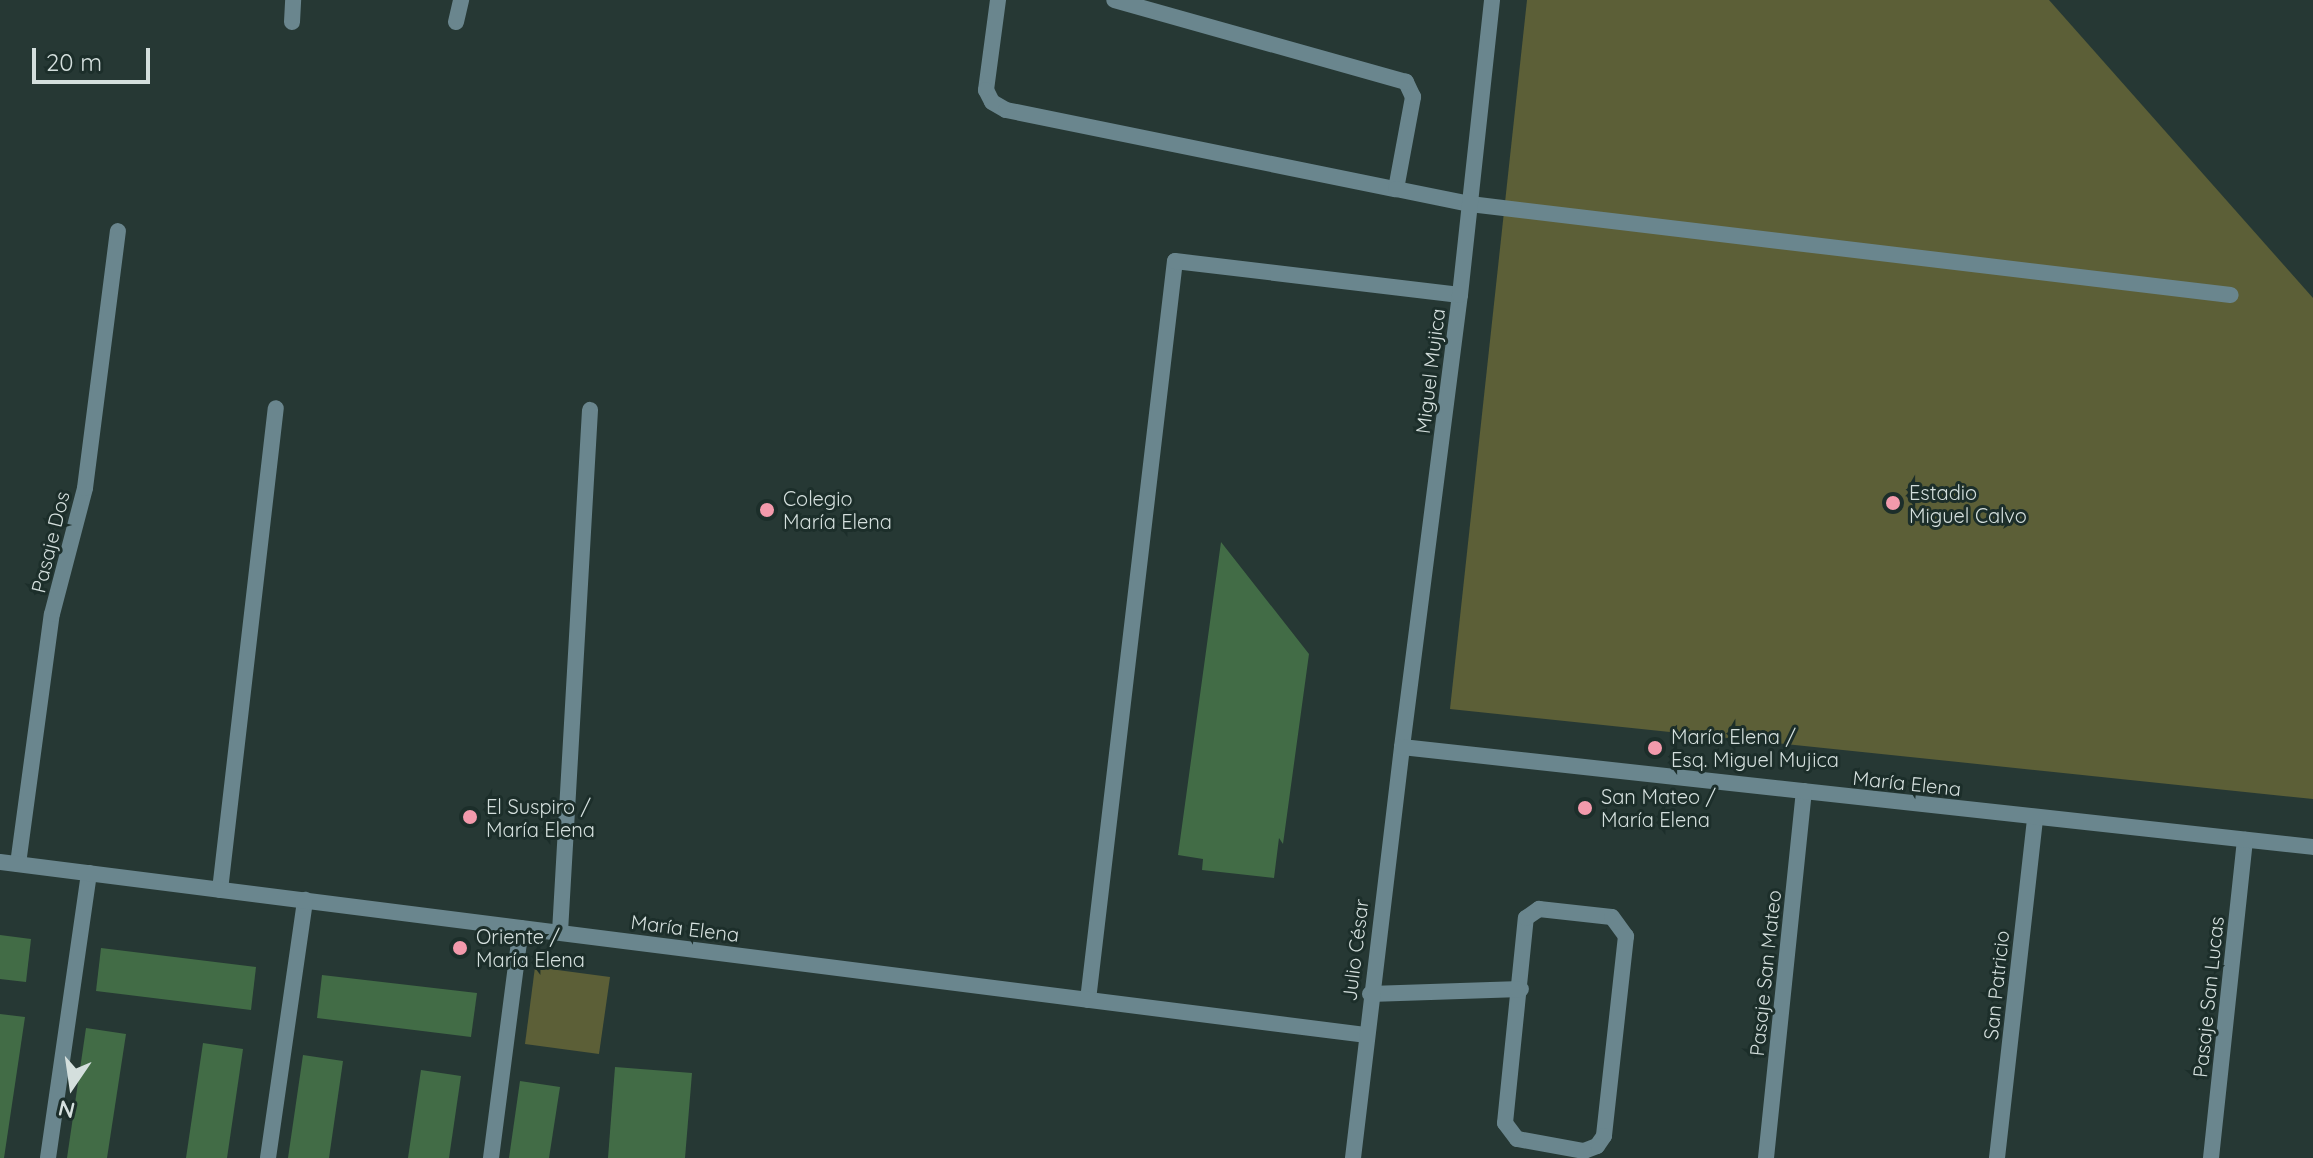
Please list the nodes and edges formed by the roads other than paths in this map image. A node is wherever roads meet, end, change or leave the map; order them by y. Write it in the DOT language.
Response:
graph roads {
  1 [pos="293,0"];
  2 [pos="461,0"];
  3 [pos="998,0"];
  4 [pos="1114,0"];
  5 [pos="1492,0"];
  6 [pos="292,22"];
  7 [pos="456,22"];
  8 [pos="1396,189"];
  9 [pos="1470,204"];
  10 [pos="118,231"];
  11 [pos="1460,295"];
  12 [pos="2231,295"];
  13 [pos="276,408"];
  14 [pos="590,410"];
  15 [pos="1402,747"];
  16 [pos="1804,791"];
  17 [pos="2035,817"];
  18 [pos="2245,840"];
  19 [pos="2313,847"];
  20 [pos="0,862"];
  21 [pos="18,864"];
  22 [pos="89,873"];
  23 [pos="220,890"];
  24 [pos="305,900"];
  25 [pos="521,928"];
  26 [pos="560,932"];
  27 [pos="1521,989"];
  28 [pos="1370,994"];
  29 [pos="1088,1000"];
  30 [pos="1365,1035"];
  31 [pos="48,1158"];
  32 [pos="268,1158"];
  33 [pos="491,1158"];
  34 [pos="1353,1158"];
  35 [pos="1766,1158"];
  36 [pos="1997,1158"];
  37 [pos="2211,1158"];
  1 -- 6 [label="street"];
  2 -- 7 [label="street"];
  3 -- 8 [label="street"];
  4 -- 8 [label="street"];
  5 -- 9 [label="street, Miguel Mujica"];
  8 -- 9 [label="street"];
  9 -- 11 [label="street, Miguel Mujica"];
  9 -- 12 [label="street"];
  10 -- 21 [label="street, Pasaje Dos"];
  11 -- 15 [label="street, Miguel Mujica"];
  11 -- 29 [label="street"];
  13 -- 23 [label="street"];
  14 -- 26 [label="street"];
  15 -- 16 [label="street, María Elena"];
  15 -- 28 [label="street, Julio César"];
  16 -- 17 [label="street, María Elena"];
  16 -- 35 [label="street, Pasaje San Mateo"];
  17 -- 18 [label="street, María Elena"];
  17 -- 36 [label="street, San Patricio"];
  18 -- 19 [label="street, María Elena"];
  18 -- 37 [label="street, Pasaje San Lucas"];
  20 -- 21 [label="street, María Elena"];
  21 -- 22 [label="street, María Elena"];
  22 -- 23 [label="street, María Elena"];
  22 -- 31 [label="street"];
  23 -- 24 [label="street, María Elena"];
  24 -- 25 [label="street, María Elena"];
  24 -- 32 [label="street"];
  25 -- 26 [label="street, María Elena"];
  25 -- 33 [label="street"];
  26 -- 29 [label="street, María Elena"];
  27 -- 27 [label="street"];
  27 -- 28 [label="street"];
  28 -- 30 [label="street, Julio César"];
  29 -- 30 [label="street, María Elena"];
  30 -- 34 [label="street, Julio César"];
}
